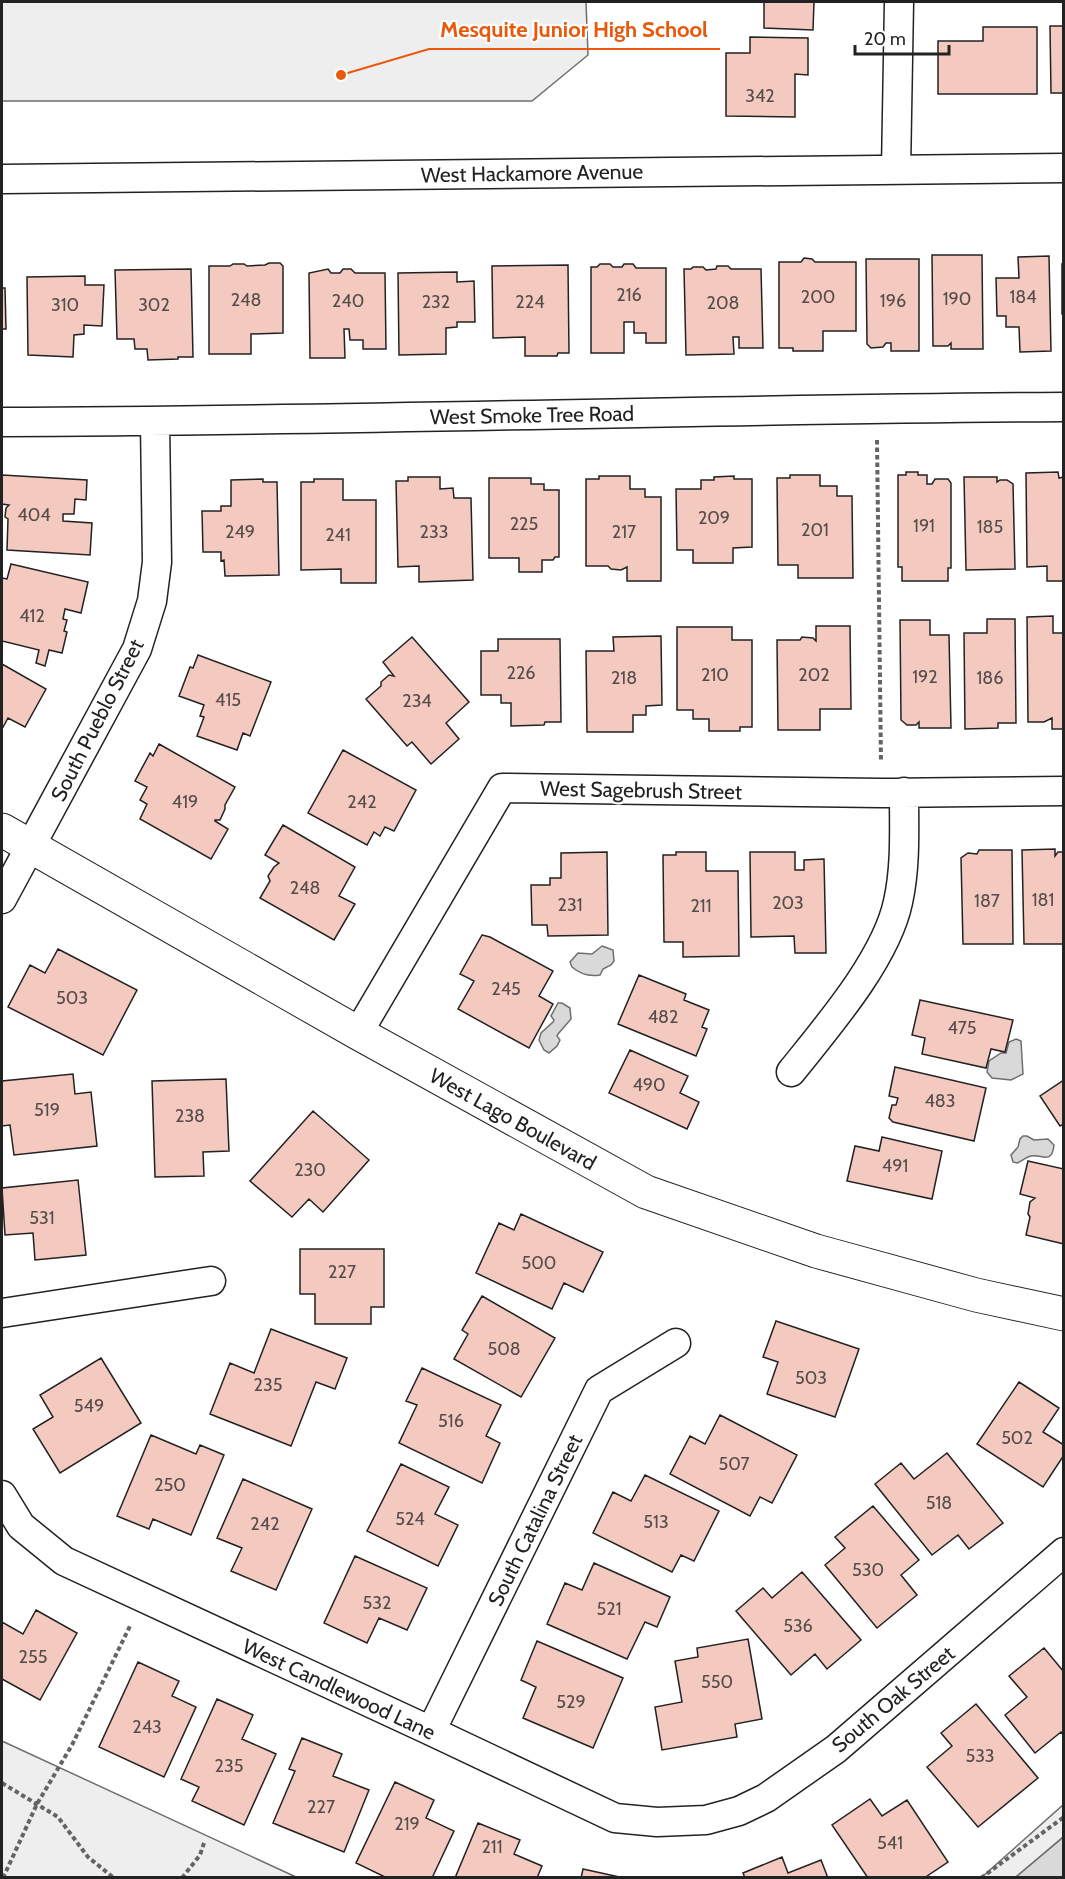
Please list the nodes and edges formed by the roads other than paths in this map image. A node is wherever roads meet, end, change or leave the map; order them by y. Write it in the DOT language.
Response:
graph roads {
  1 [pos="899,2"];
  2 [pos="1064,168"];
  3 [pos="896,170"];
  4 [pos="2,178"];
  5 [pos="1064,407"];
  6 [pos="2,422"];
  7 [pos="154,422"];
  8 [pos="1064,791"];
  9 [pos="893,793"];
  10 [pos="2,830"];
  11 [pos="31,847"];
  12 [pos="2,899"];
  13 [pos="358,1033"];
  14 [pos="791,1072"];
  15 [pos="212,1281"];
  16 [pos="2,1312"];
  17 [pos="1064,1314"];
  18 [pos="676,1343"];
  19 [pos="2,1495"];
  20 [pos="1064,1552"];
  21 [pos="431,1731"];
  22 [pos="706,1820"];
  1 -- 3 [label="street"];
  2 -- 3 [label="street, West Hackamore Avenue"];
  3 -- 4 [label="street, West Hackamore Avenue"];
  5 -- 7 [label="street, West Smoke Tree Road"];
  6 -- 7 [label="street, West Smoke Tree Road"];
  7 -- 11 [label="street, South Pueblo Street"];
  8 -- 9 [label="street, West Sagebrush Street"];
  9 -- 13 [label="street, West Sagebrush Street"];
  9 -- 14 [label="street"];
  10 -- 11 [label="street, West Lago Boulevard"];
  11 -- 12 [label="street, South Pueblo Street"];
  11 -- 13 [label="street, West Lago Boulevard"];
  13 -- 17 [label="street, West Lago Boulevard"];
  15 -- 16 [label="street"];
  18 -- 21 [label="street, South Catalina Street"];
  19 -- 21 [label="street, West Candlewood Lane"];
  20 -- 22 [label="street, South Oak Street"];
  21 -- 22 [label="street, West Candlewood Lane"];
}
